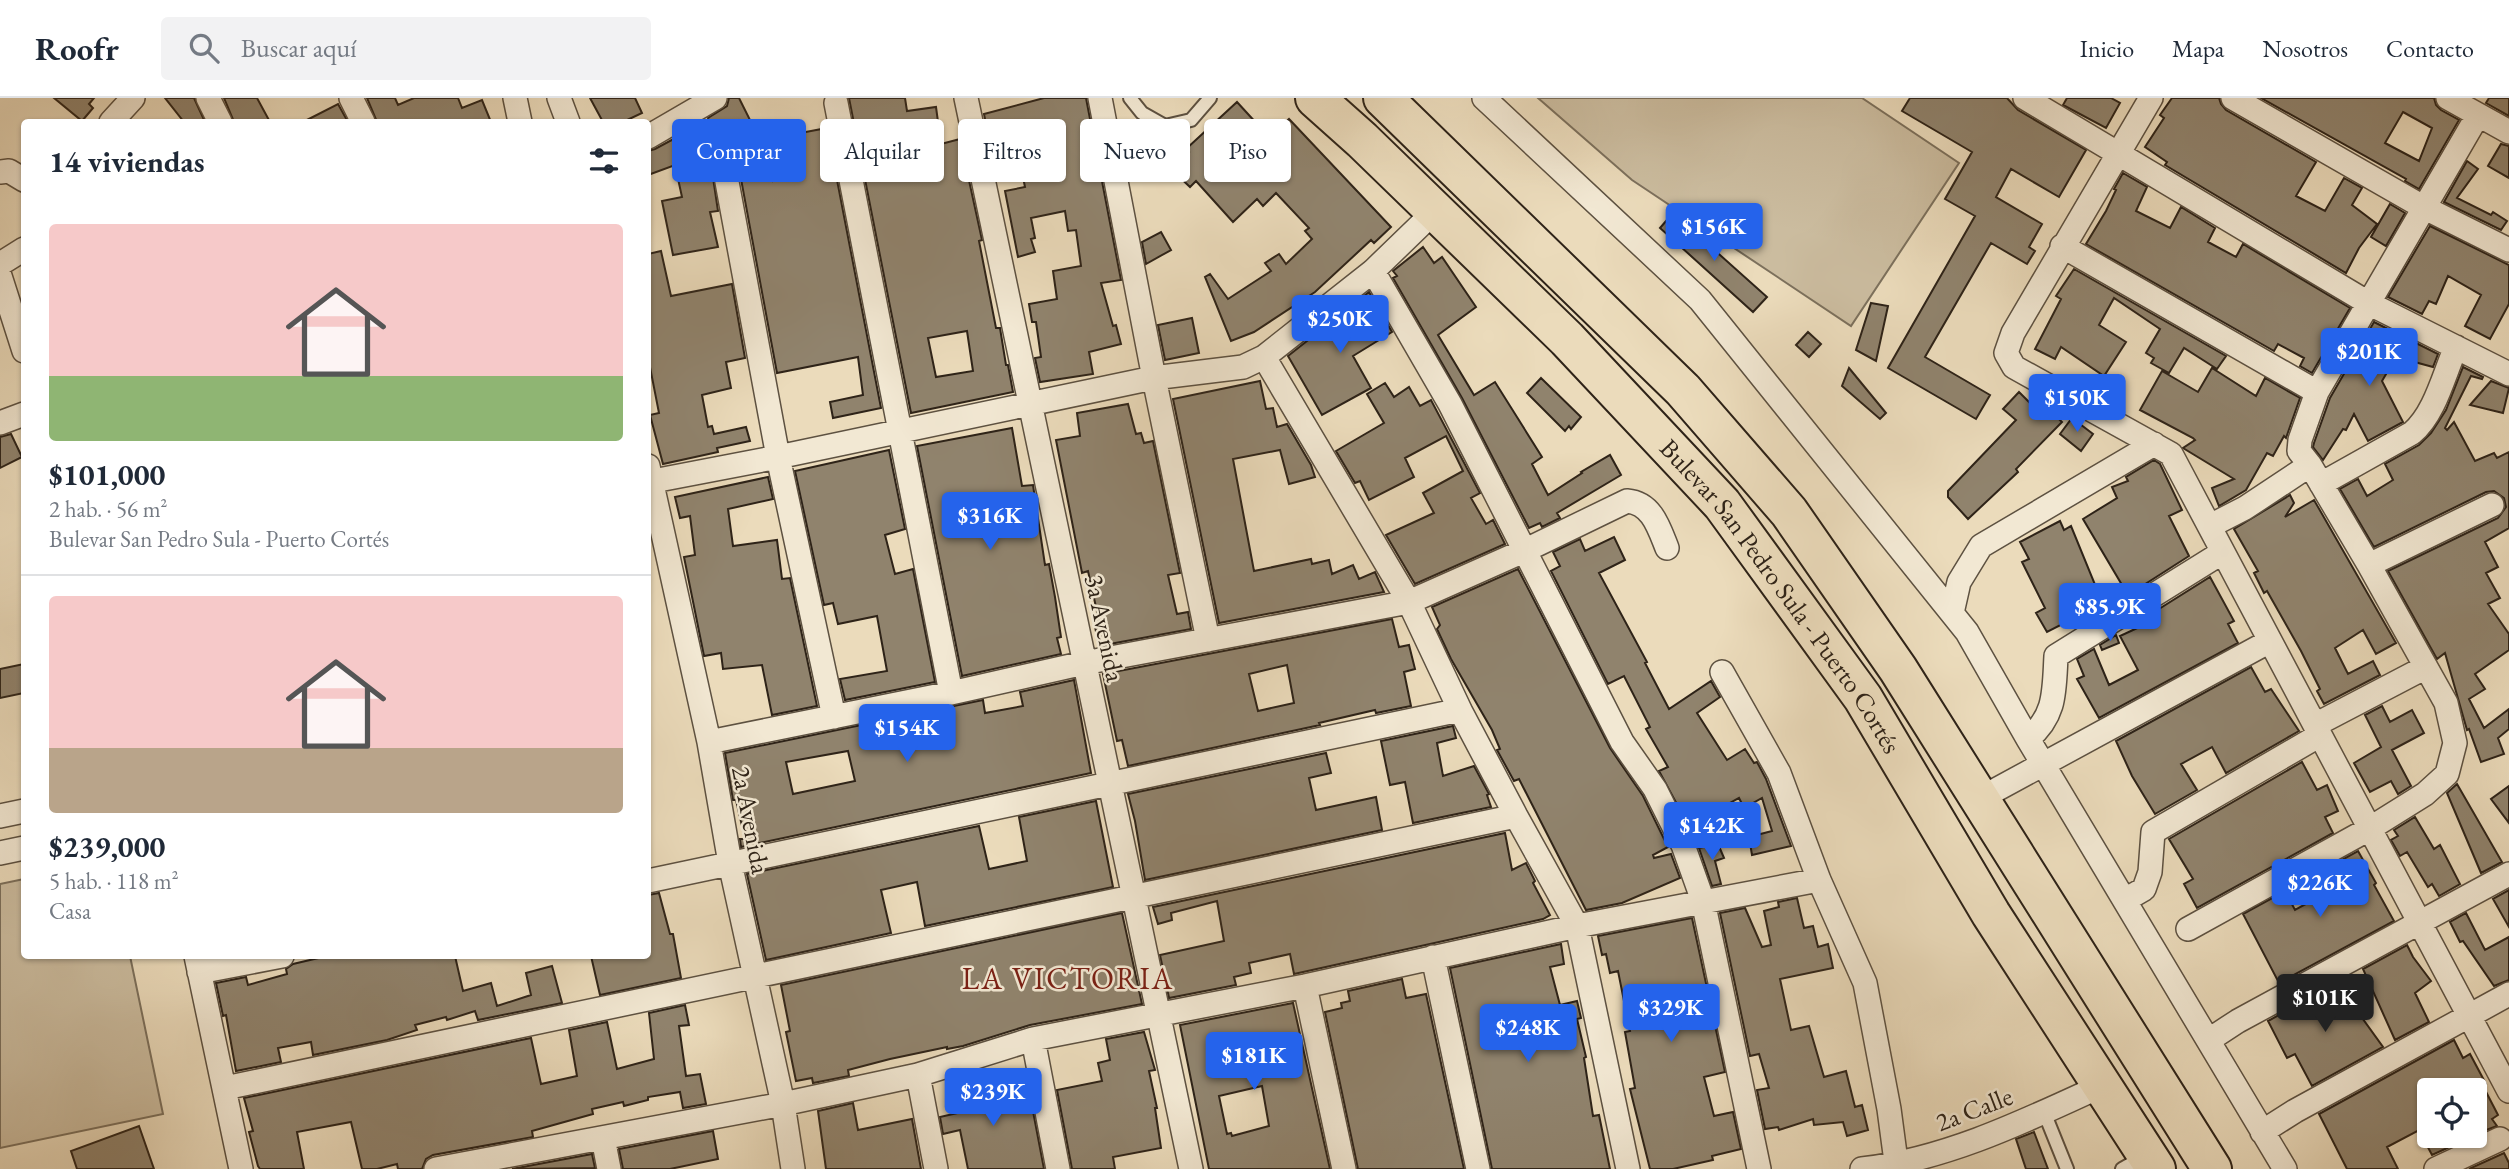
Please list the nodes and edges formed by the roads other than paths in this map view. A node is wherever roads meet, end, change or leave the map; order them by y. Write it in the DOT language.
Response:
graph roads {
  1 [pos="133,98"];
  2 [pos="208,98"];
  3 [pos="351,98"];
  4 [pos="516,98"];
  5 [pos="559,98"];
  6 [pos="715,98"];
  7 [pos="966,98"];
  8 [pos="1100,98"];
  9 [pos="1130,98"];
  10 [pos="1210,98"];
  11 [pos="1315,98"];
  12 [pos="1484,98"];
  13 [pos="2025,98"];
  14 [pos="2151,98"];
  15 [pos="2233,98"];
  16 [pos="2448,98"];
  17 [pos="1395,102"];
  18 [pos="836,103"];
  19 [pos="2479,115"];
  20 [pos="114,119"];
  21 [pos="218,119"];
  22 [pos="362,119"];
  23 [pos="520,119"];
  24 [pos="567,119"];
  25 [pos="2509,132"];
  26 [pos="651,135"];
  27 [pos="2118,155"];
  28 [pos="0,172"];
  29 [pos="21,178"];
  30 [pos="727,182"];
  31 [pos="2423,207"];
  32 [pos="1435,211"];
  33 [pos="2062,246"];
  34 [pos="2509,250"];
  35 [pos="21,251"];
  36 [pos="0,264"];
  37 [pos="1373,271"];
  38 [pos="0,276"];
  39 [pos="2370,304"];
  40 [pos="21,342"];
  41 [pos="2456,347"];
  42 [pos="1264,357"];
  43 [pos="2509,374"];
  44 [pos="1154,378"];
  45 [pos="2317,392"];
  46 [pos="1030,404"];
  47 [pos="21,415"];
  48 [pos="0,424"];
  49 [pos="901,431"];
  50 [pos="2154,444"];
  51 [pos="778,457"];
  52 [pos="2316,474"];
  53 [pos="651,476"];
  54 [pos="651,485"];
  55 [pos="2492,505"];
  56 [pos="2210,526"];
  57 [pos="1667,548"];
  58 [pos="1526,550"];
  59 [pos="2223,552"];
  60 [pos="2370,565"];
  61 [pos="1409,602"];
  62 [pos="1952,613"];
  63 [pos="1208,640"];
  64 [pos="2270,641"];
  65 [pos="1084,663"];
  66 [pos="2426,667"];
  67 [pos="1722,672"];
  68 [pos="951,693"];
  69 [pos="1460,710"];
  70 [pos="834,717"];
  71 [pos="2317,730"];
  72 [pos="2028,739"];
  73 [pos="709,742"];
  74 [pos="2042,763"];
  75 [pos="1110,782"];
  76 [pos="1981,798"];
  77 [pos="21,812"];
  78 [pos="0,816"];
  79 [pos="1516,817"];
  80 [pos="2370,829"];
  81 [pos="21,849"];
  82 [pos="0,853"];
  83 [pos="730,863"];
  84 [pos="2509,874"];
  85 [pos="651,880"];
  86 [pos="1819,880"];
  87 [pos="1133,898"];
  88 [pos="2125,900"];
  89 [pos="1703,901"];
  90 [pos="2420,924"];
  91 [pos="1577,926"];
  92 [pos="2189,929"];
  93 [pos="1433,957"];
  94 [pos="250,959"];
  95 [pos="197,964"];
  96 [pos="754,978"];
  97 [pos="1305,986"];
  98 [pos="2509,995"];
  99 [pos="1157,1015"];
  100 [pos="2469,1016"];
  101 [pos="1032,1039"];
  102 [pos="2209,1040"];
  103 [pos="918,1075"];
  104 [pos="2101,1086"];
  105 [pos="225,1088"];
  106 [pos="2509,1091"];
  107 [pos="783,1104"];
  108 [pos="2044,1112"];
  109 [pos="2262,1132"];
  110 [pos="603,1138"];
  111 [pos="2500,1139"];
  112 [pos="788,1163"];
  113 [pos="490,1164"];
  114 [pos="2142,1164"];
  115 [pos="1896,1167"];
  116 [pos="241,1169"];
  117 [pos="436,1169"];
  118 [pos="609,1169"];
  119 [pos="936,1169"];
  120 [pos="1058,1169"];
  121 [pos="1191,1169"];
  122 [pos="1344,1169"];
  123 [pos="1478,1169"];
  124 [pos="1628,1169"];
  125 [pos="1759,1169"];
  126 [pos="1862,1169"];
  127 [pos="2067,1169"];
  128 [pos="2212,1169"];
  129 [pos="2285,1169"];
  130 [pos="2436,1169"];
  1 -- 20 [label="street"];
  2 -- 21 [label="street"];
  3 -- 22 [label="street"];
  4 -- 23 [label="street"];
  5 -- 24 [label="street"];
  6 -- 26 [label="street"];
  7 -- 46 [label="street, 3a Avenida"];
  8 -- 44 [label="street"];
  9 -- 10 [label="lane"];
  11 -- 32 [label="highway, Bulevar San Pedro Sula - Puerto Cortés"];
  12 -- 62 [label="street"];
  13 -- 27 [label="street"];
  14 -- 27 [label="street"];
  15 -- 31 [label="street"];
  16 -- 19 [label="street"];
  17 -- 76 [label="highway, Bulevar San Pedro Sula - Puerto Cortés"];
  18 -- 49 [label="street"];
  19 -- 25 [label="street"];
  19 -- 31 [label="street"];
  27 -- 33 [label="street"];
  27 -- 39 [label="street"];
  28 -- 29 [label="street"];
  30 -- 51 [label="street"];
  31 -- 34 [label="street"];
  31 -- 39 [label="street"];
  32 -- 37 [label="street"];
  32 -- 104 [label="highway, Bulevar San Pedro Sula - Puerto Cortés"];
  33 -- 45 [label="street"];
  33 -- 50 [label="street"];
  35 -- 36 [label="street"];
  37 -- 42 [label="street"];
  37 -- 58 [label="street"];
  38 -- 40 [label="street"];
  39 -- 41 [label="street"];
  39 -- 45 [label="street"];
  41 -- 43 [label="street"];
  41 -- 52 [label="street"];
  42 -- 44 [label="street"];
  42 -- 61 [label="street"];
  44 -- 46 [label="street"];
  44 -- 63 [label="street"];
  45 -- 52 [label="street"];
  46 -- 49 [label="street"];
  46 -- 65 [label="street, 3a Avenida"];
  47 -- 48 [label="street"];
  49 -- 51 [label="street"];
  49 -- 68 [label="street"];
  50 -- 56 [label="street"];
  50 -- 62 [label="street"];
  51 -- 53 [label="street"];
  51 -- 70 [label="street"];
  52 -- 56 [label="street"];
  52 -- 60 [label="street"];
  54 -- 73 [label="street, 2a Avenida"];
  55 -- 60 [label="street"];
  56 -- 59 [label="street"];
  57 -- 58 [label="street"];
  58 -- 61 [label="street"];
  58 -- 89 [label="street"];
  59 -- 64 [label="street"];
  59 -- 72 [label="street"];
  60 -- 66 [label="street"];
  61 -- 63 [label="street"];
  61 -- 69 [label="street"];
  62 -- 72 [label="street"];
  63 -- 65 [label="street"];
  64 -- 71 [label="street"];
  64 -- 74 [label="street"];
  65 -- 68 [label="street"];
  65 -- 75 [label="street, 3a Avenida"];
  66 -- 71 [label="street"];
  66 -- 80 [label="street"];
  67 -- 86 [label="street"];
  68 -- 70 [label="street"];
  69 -- 75 [label="street"];
  69 -- 79 [label="street"];
  70 -- 73 [label="street"];
  71 -- 80 [label="street"];
  71 -- 88 [label="street"];
  72 -- 74 [label="street"];
  73 -- 83 [label="street, 2a Avenida"];
  74 -- 76 [label="street"];
  74 -- 88 [label="street"];
  75 -- 83 [label="street"];
  75 -- 87 [label="street, 3a Avenida"];
  76 -- 128 [label="highway, Bulevar San Pedro Sula - Puerto Cortés"];
  77 -- 78 [label="street"];
  79 -- 87 [label="street"];
  79 -- 91 [label="street"];
  80 -- 90 [label="street"];
  80 -- 92 [label="street"];
  81 -- 82 [label="street"];
  83 -- 85 [label="street"];
  83 -- 96 [label="street, 2a Avenida"];
  84 -- 90 [label="street"];
  86 -- 89 [label="street"];
  86 -- 115 [label="street"];
  87 -- 96 [label="street"];
  87 -- 99 [label="street, 3a Avenida"];
  88 -- 102 [label="street"];
  89 -- 91 [label="street"];
  89 -- 125 [label="street"];
  90 -- 100 [label="street"];
  90 -- 102 [label="street"];
  91 -- 93 [label="street"];
  91 -- 124 [label="street"];
  93 -- 97 [label="street"];
  93 -- 123 [label="street"];
  94 -- 95 [label="street"];
  95 -- 105 [label="street"];
  96 -- 105 [label="street"];
  96 -- 107 [label="street, 2a Avenida"];
  97 -- 99 [label="street"];
  97 -- 122 [label="street"];
  98 -- 100 [label="street"];
  99 -- 101 [label="street"];
  99 -- 121 [label="street, 3a Avenida"];
  100 -- 106 [label="street"];
  100 -- 109 [label="street"];
  101 -- 103 [label="street"];
  101 -- 120 [label="street"];
  102 -- 109 [label="street"];
  103 -- 107 [label="street"];
  103 -- 119 [label="street"];
  104 -- 108 [label="street, 2a Calle"];
  104 -- 114 [label="highway, Bulevar San Pedro Sula - Puerto Cortés"];
  105 -- 116 [label="street"];
  107 -- 110 [label="street"];
  107 -- 112 [label="street, 2a Avenida"];
  108 -- 115 [label="street, 2a Calle"];
  108 -- 127 [label="lane"];
  109 -- 129 [label="street"];
  110 -- 113 [label="street"];
  110 -- 118 [label="street"];
  111 -- 130 [label="street"];
  113 -- 117 [label="street"];
  115 -- 126 [label="street, 2a Calle"];
}
